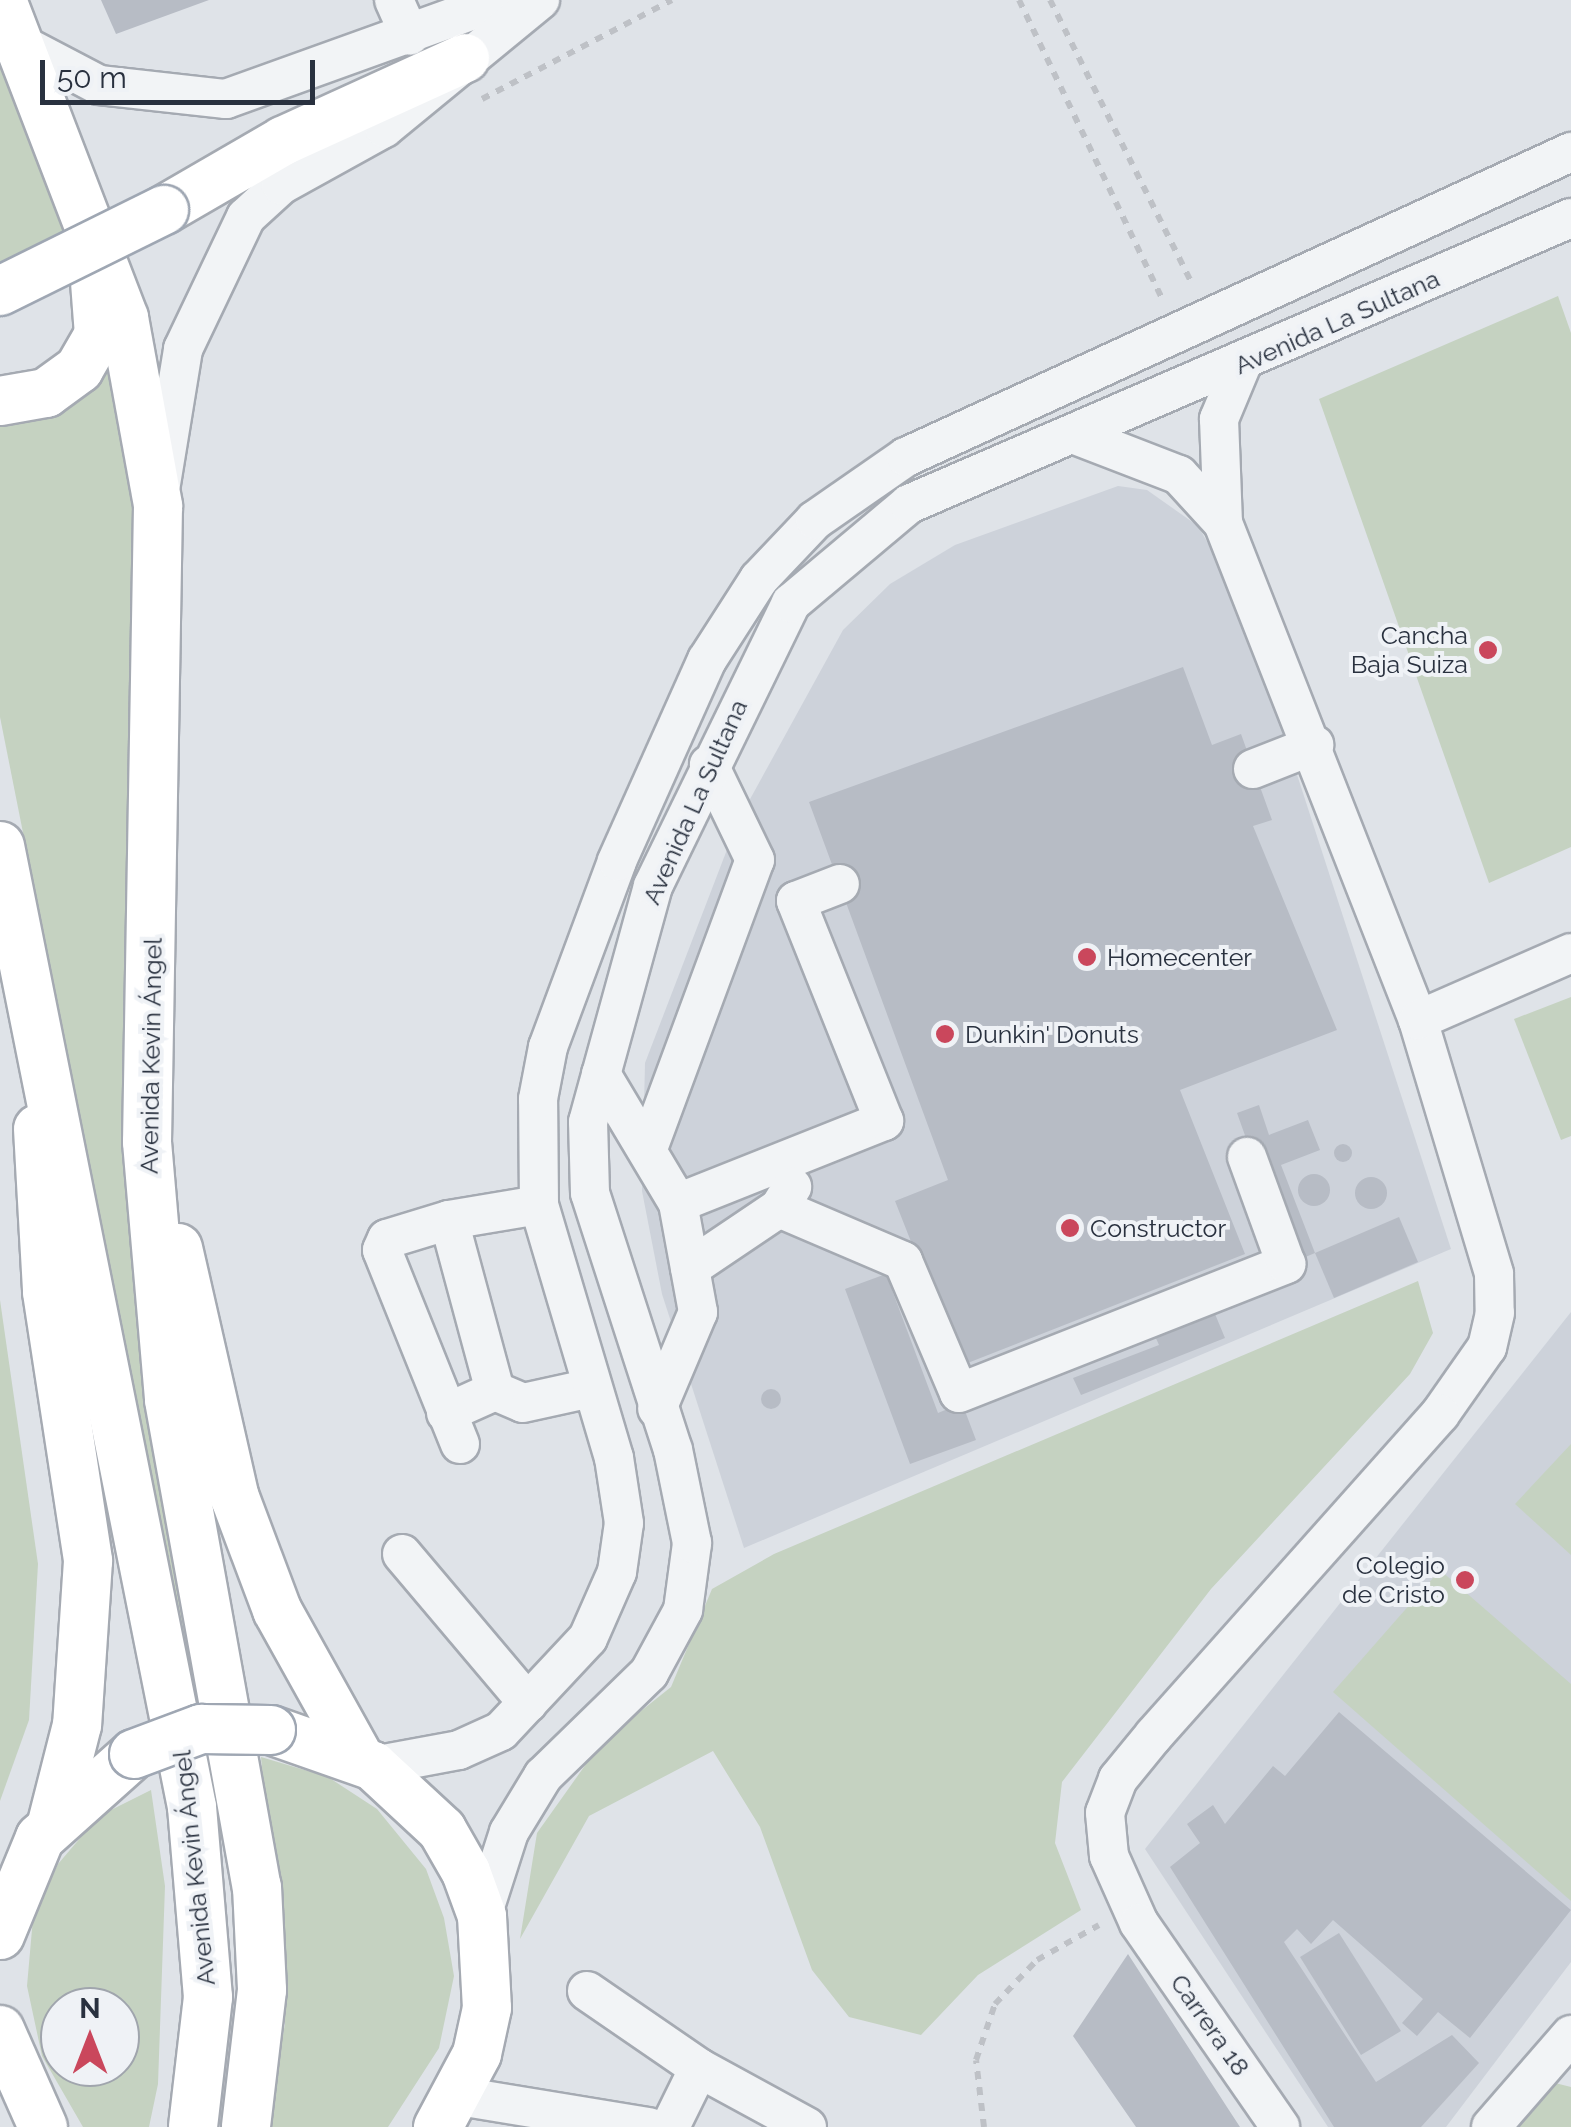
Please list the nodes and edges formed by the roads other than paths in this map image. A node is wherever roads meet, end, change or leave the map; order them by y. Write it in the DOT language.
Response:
graph roads {
  1 [pos="2,0"];
  2 [pos="394,0"];
  3 [pos="500,0"];
  4 [pos="540,0"];
  5 [pos="410,36"];
  6 [pos="20,44"];
  7 [pos="465,58"];
  8 [pos="1571,152"];
  9 [pos="76,183"];
  10 [pos="1571,218"];
  11 [pos="0,291"];
  12 [pos="1242,364"];
  13 [pos="0,401"];
  14 [pos="1078,436"];
  15 [pos="158,506"];
  16 [pos="1223,523"];
  17 [pos="1314,745"];
  18 [pos="709,766"];
  19 [pos="1253,769"];
  20 [pos="0,846"];
  21 [pos="840,884"];
  22 [pos="1571,953"];
  23 [pos="15,1002"];
  24 [pos="1418,1020"];
  25 [pos="601,1074"];
  26 [pos="42,1076"];
  27 [pos="147,1142"];
  28 [pos="650,1146"];
  29 [pos="818,1147"];
  30 [pos="1246,1157"];
  31 [pos="678,1203"];
  32 [pos="539,1205"];
  33 [pos="779,1208"];
  34 [pos="449,1220"];
  35 [pos="690,1268"];
  36 [pos="591,1388"];
  37 [pos="494,1390"];
  38 [pos="657,1410"];
  39 [pos="402,1554"];
  40 [pos="528,1703"];
  41 [pos="367,1762"];
  42 [pos="31,1839"];
  43 [pos="482,1916"];
  44 [pos="0,1935"];
  45 [pos="587,1992"];
  46 [pos="0,2030"];
  47 [pos="1571,2035"];
  48 [pos="699,2068"];
  49 [pos="458,2092"];
  50 [pos="39,2123"];
  51 [pos="194,2127"];
  52 [pos="246,2127"];
  53 [pos="649,2127"];
  54 [pos="670,2127"];
  55 [pos="807,2127"];
  56 [pos="1280,2127"];
  57 [pos="1491,2127"];
  1 -- 6 [label="main road, Avenida Kevin Ángel"];
  2 -- 5 [label="street"];
  3 -- 5 [label="street"];
  4 -- 7 [label="street"];
  5 -- 6 [label="street"];
  6 -- 9 [label="main road, Avenida Kevin Ángel"];
  7 -- 11 [label="main road, bridge"];
  7 -- 15 [label="street"];
  8 -- 32 [label="street, Avenida La Sultana"];
  9 -- 13 [label="main road"];
  9 -- 15 [label="main road, Avenida Kevin Ángel"];
  10 -- 12 [label="street, Avenida La Sultana"];
  12 -- 14 [label="street, Avenida La Sultana"];
  12 -- 16 [label="street"];
  14 -- 16 [label="street"];
  14 -- 18 [label="street, Avenida La Sultana"];
  15 -- 27 [label="main road, Avenida Kevin Ángel"];
  16 -- 17 [label="street, Carrera 18"];
  17 -- 19 [label="street"];
  17 -- 24 [label="street, Carrera 18"];
  18 -- 25 [label="street, Avenida La Sultana"];
  18 -- 28 [label="street"];
  20 -- 23 [label="main road, Avenida Kevin Ángel"];
  21 -- 29 [label="street"];
  22 -- 24 [label="street"];
  23 -- 26 [label="main road, Avenida Kevin Ángel"];
  24 -- 56 [label="street, Carrera 18"];
  25 -- 28 [label="street"];
  25 -- 38 [label="street, Avenida La Sultana"];
  26 -- 42 [label="main road"];
  26 -- 51 [label="main road, Avenida Kevin Ángel"];
  27 -- 41 [label="main road"];
  27 -- 52 [label="main road, Avenida Kevin Ángel"];
  28 -- 31 [label="street"];
  29 -- 31 [label="street"];
  29 -- 33 [label="street"];
  30 -- 33 [label="street"];
  31 -- 35 [label="street"];
  32 -- 34 [label="street"];
  32 -- 36 [label="street, Avenida La Sultana"];
  33 -- 35 [label="street"];
  34 -- 37 [label="street"];
  34 -- 37 [label="street"];
  35 -- 38 [label="street"];
  36 -- 37 [label="street"];
  36 -- 40 [label="street, Avenida La Sultana"];
  38 -- 43 [label="street, Avenida La Sultana"];
  39 -- 40 [label="street"];
  40 -- 41 [label="street, Avenida La Sultana"];
  41 -- 42 [label="main road, bridge"];
  41 -- 43 [label="main road"];
  42 -- 44 [label="main road"];
  43 -- 49 [label="main road"];
  45 -- 48 [label="street"];
  46 -- 50 [label="main road"];
  47 -- 57 [label="street"];
  48 -- 54 [label="street"];
  48 -- 55 [label="street"];
  49 -- 53 [label="street"];
}
